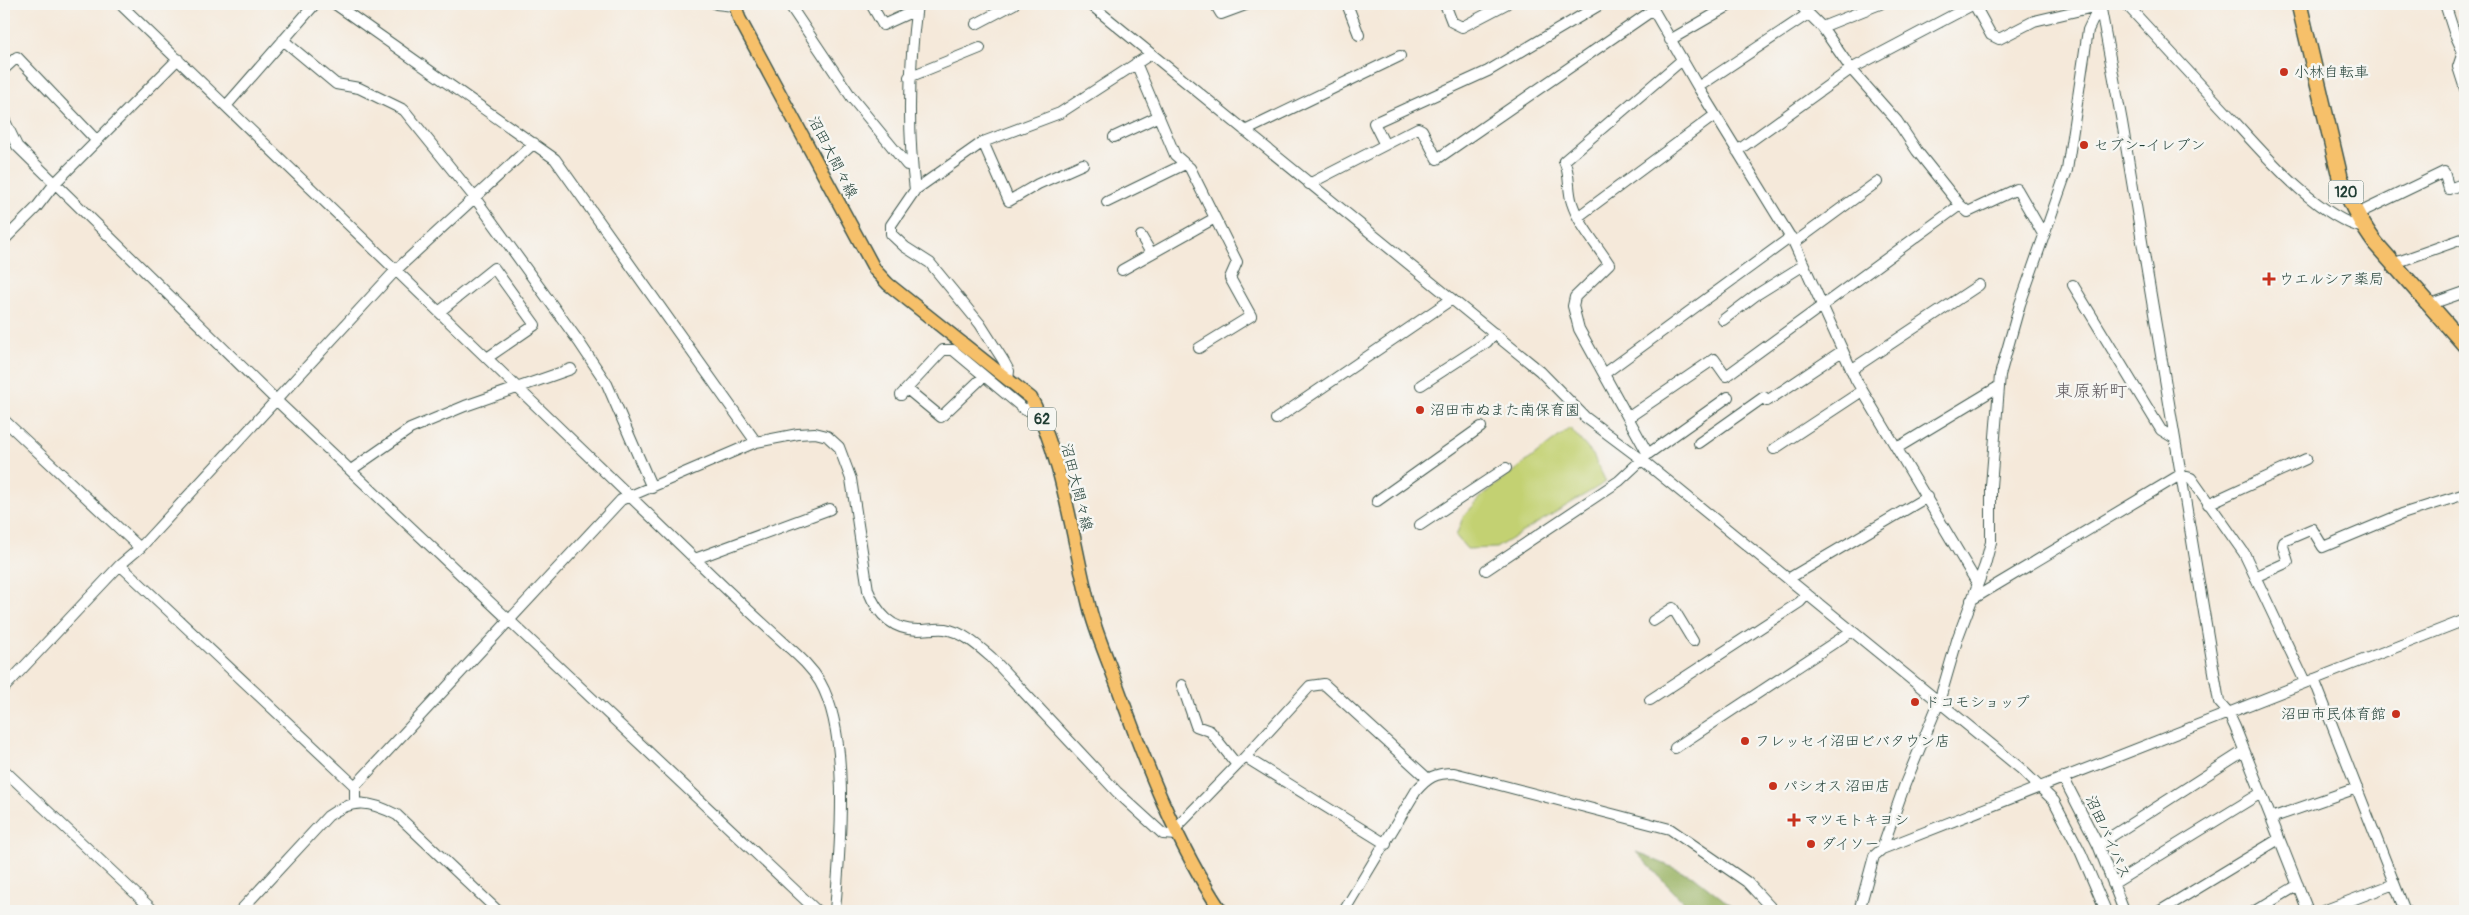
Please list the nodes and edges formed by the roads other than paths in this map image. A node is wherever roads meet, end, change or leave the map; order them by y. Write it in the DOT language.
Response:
graph roads {
  1 [pos="120,4"];
  2 [pos="315,4"];
  3 [pos="336,4"];
  4 [pos="716,4"];
  5 [pos="789,4"];
  6 [pos="871,4"];
  7 [pos="1014,4"];
  8 [pos="1090,4"];
  9 [pos="1215,4"];
  10 [pos="1248,4"];
  11 [pos="1347,4"];
  12 [pos="1445,4"];
  13 [pos="1506,4"];
  14 [pos="1601,4"];
  15 [pos="1732,4"];
  16 [pos="1799,4"];
  17 [pos="1880,4"];
  18 [pos="1974,4"];
  19 [pos="2102,4"];
  20 [pos="2126,4"];
  21 [pos="2299,4"];
  22 [pos="2445,4"];
  23 [pos="734,5"];
  24 [pos="916,7"];
  25 [pos="1652,7"];
  26 [pos="1808,14"];
  27 [pos="976,24"];
  28 [pos="1822,27"];
  29 [pos="1359,35"];
  30 [pos="283,40"];
  31 [pos="1670,40"];
  32 [pos="980,48"];
  33 [pos="2464,52"];
  34 [pos="1151,54"];
  35 [pos="1400,56"];
  36 [pos="178,59"];
  37 [pos="1682,60"];
  38 [pos="1136,63"];
  39 [pos="4,69"];
  40 [pos="1851,69"];
  41 [pos="909,77"];
  42 [pos="1698,87"];
  43 [pos="2465,89"];
  44 [pos="226,106"];
  45 [pos="1715,115"];
  46 [pos="1159,116"];
  47 [pos="4,119"];
  48 [pos="1245,131"];
  49 [pos="1114,137"];
  50 [pos="97,141"];
  51 [pos="983,142"];
  52 [pos="534,143"];
  53 [pos="1385,145"];
  54 [pos="1737,150"];
  55 [pos="1083,164"];
  56 [pos="1185,164"];
  57 [pos="912,165"];
  58 [pos="56,182"];
  59 [pos="1877,182"];
  60 [pos="2465,183"];
  61 [pos="1309,184"];
  62 [pos="915,190"];
  63 [pos="475,198"];
  64 [pos="1107,202"];
  65 [pos="1960,205"];
  66 [pos="2356,214"];
  67 [pos="1579,216"];
  68 [pos="1215,218"];
  69 [pos="2364,228"];
  70 [pos="2043,234"];
  71 [pos="1142,236"];
  72 [pos="2465,238"];
  73 [pos="4,240"];
  74 [pos="1793,240"];
  75 [pos="1152,253"];
  76 [pos="2395,264"];
  77 [pos="1804,265"];
  78 [pos="396,270"];
  79 [pos="1122,270"];
  80 [pos="1979,284"];
  81 [pos="2073,285"];
  82 [pos="2465,292"];
  83 [pos="1452,300"];
  84 [pos="1822,305"];
  85 [pos="2428,305"];
  86 [pos="439,312"];
  87 [pos="1723,320"];
  88 [pos="1494,333"];
  89 [pos="2465,345"];
  90 [pos="1199,348"];
  91 [pos="1842,351"];
  92 [pos="487,358"];
  93 [pos="571,369"];
  94 [pos="1851,370"];
  95 [pos="1604,374"];
  96 [pos="984,376"];
  97 [pos="1008,380"];
  98 [pos="1421,385"];
  99 [pos="518,387"];
  100 [pos="1998,387"];
  101 [pos="1862,391"];
  102 [pos="1728,397"];
  103 [pos="277,401"];
  104 [pos="1035,405"];
  105 [pos="1629,417"];
  106 [pos="4,420"];
  107 [pos="1276,420"];
  108 [pos="1480,427"];
  109 [pos="2174,438"];
  110 [pos="756,442"];
  111 [pos="1699,443"];
  112 [pos="1897,448"];
  113 [pos="1774,449"];
  114 [pos="1644,457"];
  115 [pos="2306,459"];
  116 [pos="1506,468"];
  117 [pos="351,470"];
  118 [pos="2180,474"];
  119 [pos="652,488"];
  120 [pos="2465,494"];
  121 [pos="631,495"];
  122 [pos="1927,497"];
  123 [pos="1377,501"];
  124 [pos="2208,504"];
  125 [pos="830,509"];
  126 [pos="1420,525"];
  127 [pos="140,548"];
  128 [pos="695,559"];
  129 [pos="120,565"];
  130 [pos="1486,570"];
  131 [pos="2255,577"];
  132 [pos="1788,579"];
  133 [pos="1977,583"];
  134 [pos="1807,594"];
  135 [pos="1971,600"];
  136 [pos="2465,620"];
  137 [pos="509,621"];
  138 [pos="1653,621"];
  139 [pos="1852,631"];
  140 [pos="1693,641"];
  141 [pos="2310,680"];
  142 [pos="1182,685"];
  143 [pos="4,688"];
  144 [pos="1650,700"];
  145 [pos="1939,702"];
  146 [pos="2228,712"];
  147 [pos="1675,748"];
  148 [pos="2244,751"];
  149 [pos="1245,757"];
  150 [pos="1237,765"];
  151 [pos="4,770"];
  152 [pos="2063,777"];
  153 [pos="1427,778"];
  154 [pos="355,786"];
  155 [pos="2039,787"];
  156 [pos="2357,788"];
  157 [pos="2261,793"];
  158 [pos="355,804"];
  159 [pos="2271,818"];
  160 [pos="1176,832"];
  161 [pos="2279,839"];
  162 [pos="1386,844"];
  163 [pos="2098,845"];
  164 [pos="1882,849"];
  165 [pos="2113,884"];
  166 [pos="2394,884"];
  167 [pos="2298,886"];
  168 [pos="154,911"];
  169 [pos="240,911"];
  170 [pos="498,911"];
  171 [pos="817,911"];
  172 [pos="835,911"];
  173 [pos="1221,911"];
  174 [pos="1344,911"];
  175 [pos="1774,911"];
  176 [pos="1859,911"];
  177 [pos="2106,911"];
  178 [pos="2124,911"];
  179 [pos="2160,911"];
  180 [pos="2255,911"];
  181 [pos="2308,911"];
  182 [pos="2323,911"];
  183 [pos="2405,911"];
  1 -- 36 [label="street"];
  2 -- 30 [label="street"];
  3 -- 52 [label="street"];
  4 -- 23 [label="street"];
  5 -- 57 [label="street"];
  6 -- 24 [label="street"];
  7 -- 27 [label="street"];
  8 -- 34 [label="street, 沼田バイパス"];
  9 -- 10 [label="street"];
  11 -- 29 [label="street"];
  12 -- 13 [label="street"];
  14 -- 53 [label="street"];
  15 -- 31 [label="street"];
  16 -- 26 [label="street"];
  17 -- 28 [label="street"];
  18 -- 19 [label="street"];
  18 -- 40 [label="street"];
  19 -- 70 [label="street"];
  19 -- 109 [label="street"];
  20 -- 69 [label="street"];
  21 -- 66 [label="highway, 120"];
  22 -- 33 [label="street"];
  23 -- 97 [label="main road, 沼田大間々線 / 62"];
  24 -- 41 [label="street"];
  25 -- 31 [label="street"];
  25 -- 53 [label="street"];
  26 -- 28 [label="street"];
  26 -- 42 [label="street"];
  28 -- 40 [label="street"];
  30 -- 44 [label="street"];
  30 -- 63 [label="street"];
  31 -- 37 [label="street"];
  32 -- 41 [label="street"];
  33 -- 43 [label="street"];
  34 -- 38 [label="street"];
  34 -- 48 [label="street, 沼田バイパス"];
  35 -- 48 [label="street"];
  36 -- 44 [label="street"];
  36 -- 50 [label="street"];
  37 -- 42 [label="street"];
  37 -- 67 [label="street"];
  38 -- 46 [label="street"];
  38 -- 51 [label="street"];
  39 -- 50 [label="street"];
  40 -- 54 [label="street"];
  40 -- 65 [label="street"];
  41 -- 57 [label="street"];
  42 -- 45 [label="street"];
  44 -- 78 [label="street"];
  45 -- 54 [label="street"];
  45 -- 67 [label="street"];
  46 -- 49 [label="street"];
  46 -- 56 [label="street"];
  47 -- 58 [label="street"];
  48 -- 61 [label="street, 沼田バイパス"];
  50 -- 58 [label="street"];
  51 -- 55 [label="street"];
  51 -- 62 [label="street"];
  52 -- 63 [label="street"];
  52 -- 110 [label="street"];
  53 -- 61 [label="street"];
  54 -- 74 [label="street"];
  56 -- 64 [label="street"];
  56 -- 68 [label="street"];
  57 -- 62 [label="street"];
  58 -- 73 [label="street"];
  58 -- 103 [label="street"];
  59 -- 74 [label="street"];
  60 -- 66 [label="street"];
  61 -- 83 [label="street, 沼田バイパス"];
  62 -- 97 [label="street"];
  63 -- 78 [label="street"];
  63 -- 119 [label="street"];
  65 -- 70 [label="street"];
  65 -- 84 [label="street"];
  66 -- 69 [label="highway, 120"];
  67 -- 95 [label="street"];
  68 -- 75 [label="street"];
  68 -- 90 [label="street"];
  69 -- 76 [label="highway, 120"];
  70 -- 100 [label="street"];
  71 -- 75 [label="street"];
  72 -- 76 [label="street"];
  74 -- 77 [label="street"];
  74 -- 95 [label="street"];
  75 -- 79 [label="street"];
  76 -- 85 [label="highway, 120"];
  77 -- 84 [label="street"];
  77 -- 87 [label="street"];
  78 -- 86 [label="street"];
  78 -- 103 [label="street"];
  80 -- 94 [label="street"];
  81 -- 109 [label="street"];
  82 -- 85 [label="street"];
  83 -- 88 [label="street, 沼田バイパス"];
  83 -- 107 [label="street"];
  84 -- 91 [label="street"];
  84 -- 105 [label="street"];
  85 -- 89 [label="highway, 120"];
  86 -- 92 [label="street"];
  86 -- 92 [label="street"];
  88 -- 98 [label="street"];
  88 -- 114 [label="street, 沼田バイパス"];
  91 -- 94 [label="street"];
  91 -- 111 [label="street"];
  92 -- 99 [label="street"];
  93 -- 99 [label="street"];
  94 -- 101 [label="street"];
  95 -- 105 [label="street"];
  96 -- 96 [label="street"];
  96 -- 104 [label="street"];
  97 -- 104 [label="main road, 沼田大間々線 / 62"];
  99 -- 117 [label="street"];
  99 -- 121 [label="street"];
  100 -- 112 [label="street"];
  100 -- 133 [label="street"];
  101 -- 112 [label="street"];
  101 -- 113 [label="street"];
  102 -- 114 [label="street"];
  103 -- 117 [label="street"];
  103 -- 127 [label="street"];
  104 -- 160 [label="main road, 沼田大間々線 / 62"];
  105 -- 114 [label="street"];
  106 -- 127 [label="street"];
  108 -- 123 [label="street"];
  109 -- 118 [label="street"];
  110 -- 119 [label="street"];
  110 -- 160 [label="street"];
  112 -- 122 [label="street"];
  114 -- 130 [label="street"];
  114 -- 132 [label="street, 沼田バイパス"];
  115 -- 124 [label="street"];
  116 -- 126 [label="street"];
  117 -- 137 [label="street"];
  118 -- 124 [label="street"];
  118 -- 135 [label="street"];
  118 -- 146 [label="street"];
  119 -- 121 [label="street"];
  120 -- 131 [label="street"];
  121 -- 128 [label="street"];
  121 -- 137 [label="street"];
  122 -- 132 [label="street"];
  122 -- 133 [label="street"];
  124 -- 131 [label="street"];
  125 -- 128 [label="street"];
  127 -- 129 [label="street"];
  128 -- 172 [label="street"];
  129 -- 143 [label="street"];
  129 -- 154 [label="street"];
  131 -- 141 [label="street"];
  132 -- 134 [label="street, 沼田バイパス"];
  133 -- 135 [label="street"];
  134 -- 139 [label="street, 沼田バイパス"];
  134 -- 144 [label="street"];
  135 -- 145 [label="street"];
  136 -- 141 [label="street"];
  137 -- 154 [label="street"];
  137 -- 171 [label="street"];
  138 -- 140 [label="street"];
  139 -- 145 [label="street, 沼田バイパス"];
  139 -- 147 [label="street"];
  141 -- 146 [label="street"];
  141 -- 156 [label="street"];
  142 -- 150 [label="street"];
  145 -- 155 [label="street, 沼田バイパス"];
  145 -- 164 [label="street"];
  146 -- 148 [label="street"];
  146 -- 152 [label="street"];
  148 -- 157 [label="street"];
  148 -- 163 [label="street"];
  149 -- 150 [label="street"];
  149 -- 153 [label="street"];
  149 -- 162 [label="street"];
  150 -- 160 [label="street"];
  151 -- 168 [label="street"];
  152 -- 155 [label="street"];
  152 -- 163 [label="street, 沼田バイパス"];
  153 -- 162 [label="street"];
  153 -- 175 [label="street"];
  154 -- 158 [label="street"];
  155 -- 164 [label="street"];
  155 -- 177 [label="street, 沼田バイパス"];
  156 -- 159 [label="street"];
  156 -- 166 [label="street"];
  157 -- 159 [label="street"];
  157 -- 165 [label="street"];
  158 -- 169 [label="street"];
  158 -- 170 [label="street"];
  159 -- 161 [label="street"];
  160 -- 173 [label="main road, 沼田大間々線 / 62"];
  161 -- 167 [label="street"];
  161 -- 179 [label="street"];
  162 -- 174 [label="street"];
  163 -- 165 [label="street, 沼田バイパス"];
  164 -- 176 [label="street"];
  165 -- 178 [label="street, 沼田バイパス"];
  166 -- 182 [label="street"];
  166 -- 183 [label="street"];
  167 -- 180 [label="street"];
  167 -- 181 [label="street"];
}
